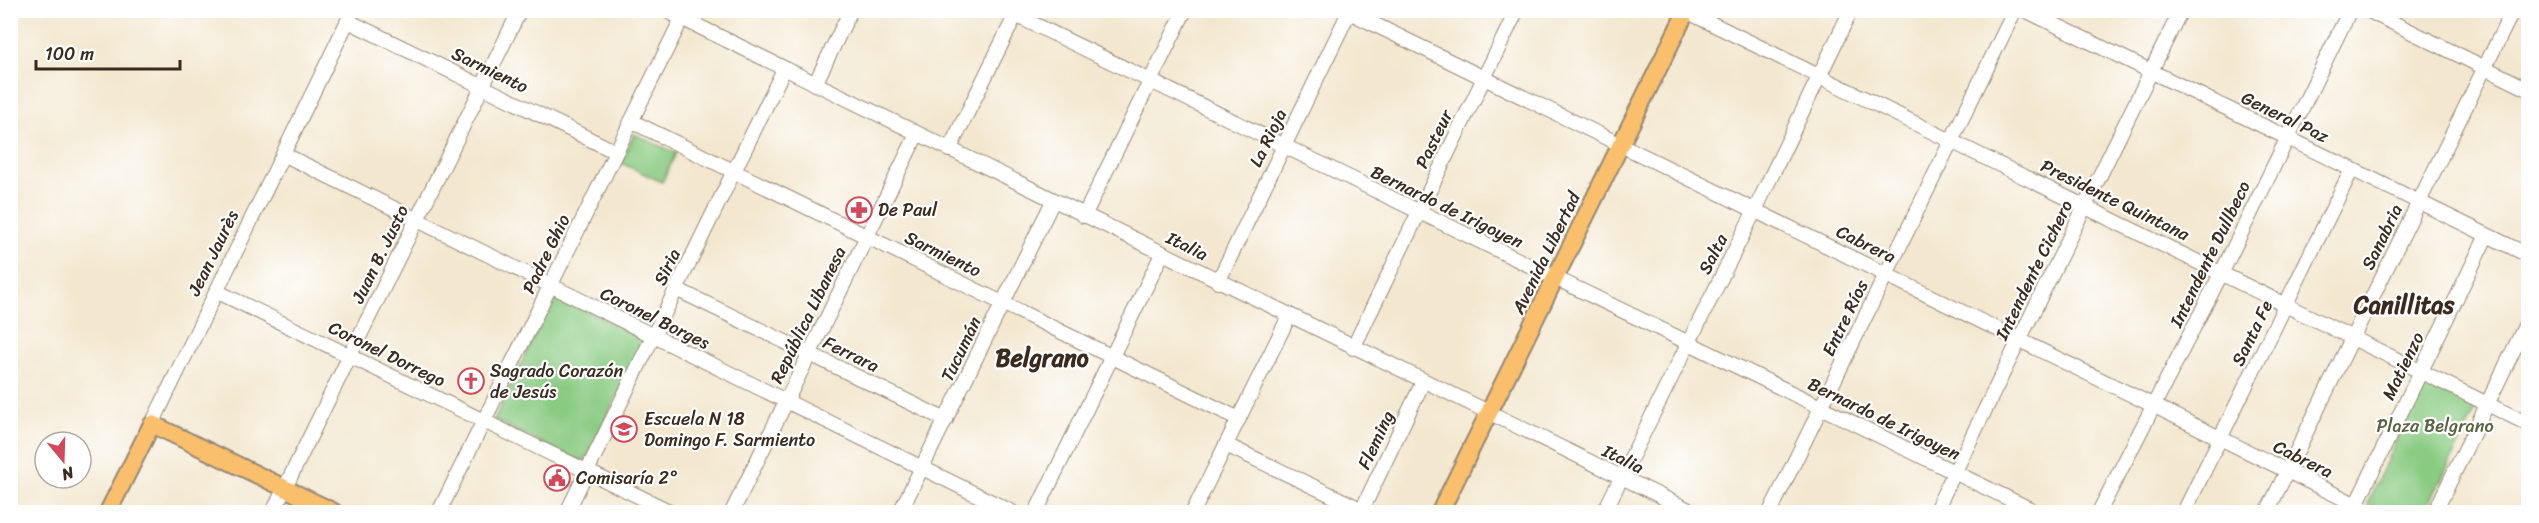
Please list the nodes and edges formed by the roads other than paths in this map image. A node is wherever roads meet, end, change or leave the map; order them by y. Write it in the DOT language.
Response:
graph roads {
  1 [pos="520,10"];
  2 [pos="665,10"];
  3 [pos="851,10"];
  4 [pos="1185,10"];
  5 [pos="1517,10"];
  6 [pos="1851,10"];
  7 [pos="2015,10"];
  8 [pos="2025,10"];
  9 [pos="2181,10"];
  10 [pos="2350,10"];
  11 [pos="2367,10"];
  12 [pos="2513,10"];
  13 [pos="1348,11"];
  14 [pos="1686,11"];
  15 [pos="1012,12"];
  16 [pos="684,15"];
  17 [pos="351,16"];
  18 [pos="2485,68"];
  19 [pos="784,69"];
  20 [pos="2151,72"];
  21 [pos="1819,76"];
  22 [pos="1484,79"];
  23 [pos="1150,82"];
  24 [pos="815,84"];
  25 [pos="483,87"];
  26 [pos="2529,89"];
  27 [pos="631,122"];
  28 [pos="917,134"];
  29 [pos="2287,138"];
  30 [pos="1952,141"];
  31 [pos="1620,146"];
  32 [pos="1284,147"];
  33 [pos="949,150"];
  34 [pos="616,152"];
  35 [pos="283,154"];
  36 [pos="2352,169"];
  37 [pos="734,172"];
  38 [pos="1053,201"];
  39 [pos="2419,202"];
  40 [pos="2086,206"];
  41 [pos="1755,210"];
  42 [pos="1418,213"];
  43 [pos="1084,216"];
  44 [pos="417,220"];
  45 [pos="2487,235"];
  46 [pos="867,237"];
  47 [pos="1162,254"];
  48 [pos="2529,255"];
  49 [pos="2222,272"];
  50 [pos="1887,274"];
  51 [pos="1555,279"];
  52 [pos="1218,282"];
  53 [pos="550,286"];
  54 [pos="676,289"];
  55 [pos="216,291"];
  56 [pos="1003,303"];
  57 [pos="2286,304"];
  58 [pos="1288,316"];
  59 [pos="2529,320"];
  60 [pos="653,336"];
  61 [pos="2354,337"];
  62 [pos="2020,340"];
  63 [pos="1688,344"];
  64 [pos="1353,348"];
  65 [pos="809,354"];
  66 [pos="350,357"];
  67 [pos="1112,357"];
  68 [pos="2421,370"];
  69 [pos="1423,382"];
  70 [pos="786,402"];
  71 [pos="2488,404"];
  72 [pos="2154,406"];
  73 [pos="1821,408"];
  74 [pos="1488,414"];
  75 [pos="1239,419"];
  76 [pos="946,420"];
  77 [pos="484,422"];
  78 [pos="152,424"];
  79 [pos="2529,424"];
  80 [pos="2220,438"];
  81 [pos="1226,445"];
  82 [pos="922,469"];
  83 [pos="2288,471"];
  84 [pos="587,472"];
  85 [pos="1954,473"];
  86 [pos="1622,478"];
  87 [pos="285,489"];
  88 [pos="2354,509"];
  89 [pos="1364,512"];
  90 [pos="108,513"];
  91 [pos="273,513"];
  92 [pos="334,513"];
  93 [pos="439,513"];
  94 [pos="567,513"];
  95 [pos="671,513"];
  96 [pos="732,513"];
  97 [pos="900,513"];
  98 [pos="1012,513"];
  99 [pos="1036,513"];
  100 [pos="1193,513"];
  101 [pos="1440,513"];
  102 [pos="1604,513"];
  103 [pos="1693,513"];
  104 [pos="1770,513"];
  105 [pos="1935,513"];
  106 [pos="2036,513"];
  107 [pos="2099,513"];
  108 [pos="2184,513"];
  109 [pos="2267,513"];
  110 [pos="2371,513"];
  111 [pos="2435,513"];
  1 -- 25 [label="street, Juan B. Justo"];
  2 -- 16 [label="street, Italia"];
  3 -- 24 [label="street"];
  4 -- 23 [label="street"];
  5 -- 22 [label="street, Pasteur"];
  6 -- 21 [label="street, Salta"];
  7 -- 30 [label="street, Entre Ríos"];
  8 -- 20 [label="street, General Paz"];
  9 -- 20 [label="street, Intendente Cichero"];
  10 -- 29 [label="street, Intendente Dullbeco"];
  11 -- 18 [label="street"];
  12 -- 18 [label="street, Sanabria"];
  13 -- 22 [label="street, Cabrera"];
  13 -- 32 [label="street, La Rioja"];
  14 -- 21 [label="street, Presidente Quintana"];
  14 -- 31 [label="main road, Avenida Libertad"];
  15 -- 23 [label="street, Bernardo de Irigoyen"];
  15 -- 33 [label="street"];
  16 -- 19 [label="street, Italia"];
  16 -- 27 [label="street, Padre Ghio"];
  17 -- 25 [label="street, Sarmiento"];
  17 -- 35 [label="street, Jean Jaurès"];
  18 -- 26 [label="street"];
  18 -- 39 [label="street, Sanabria"];
  19 -- 24 [label="street, Italia"];
  19 -- 37 [label="street, Siria"];
  20 -- 29 [label="street, General Paz"];
  20 -- 40 [label="street, Intendente Cichero"];
  21 -- 30 [label="street, Presidente Quintana"];
  21 -- 41 [label="street, Salta"];
  22 -- 31 [label="street, Cabrera"];
  22 -- 42 [label="street, Pasteur"];
  23 -- 32 [label="street, Bernardo de Irigoyen"];
  23 -- 43 [label="street"];
  24 -- 28 [label="street, Italia"];
  25 -- 34 [label="street, Sarmiento"];
  25 -- 44 [label="street, Juan B. Justo"];
  27 -- 34 [label="street, Padre Ghio"];
  27 -- 37 [label="street, Sarmiento"];
  28 -- 33 [label="street, Italia"];
  28 -- 46 [label="street, República Libanesa"];
  29 -- 36 [label="street, General Paz"];
  29 -- 49 [label="street, Intendente Dullbeco"];
  30 -- 40 [label="street, Presidente Quintana"];
  30 -- 50 [label="street, Entre Ríos"];
  31 -- 41 [label="street, Cabrera"];
  31 -- 51 [label="main road, Avenida Libertad"];
  32 -- 42 [label="street, Bernardo de Irigoyen"];
  32 -- 52 [label="street, La Rioja"];
  33 -- 38 [label="street, Italia"];
  34 -- 53 [label="street, Padre Ghio"];
  35 -- 44 [label="street, Coronel Borges"];
  35 -- 55 [label="street, Jean Jaurès"];
  36 -- 39 [label="street, General Paz"];
  36 -- 57 [label="street, Santa Fe"];
  37 -- 46 [label="street, Sarmiento"];
  37 -- 54 [label="street, Siria"];
  38 -- 43 [label="street, Italia"];
  38 -- 56 [label="street, Tucumán"];
  39 -- 45 [label="street, General Paz"];
  39 -- 61 [label="street, Sanabria"];
  40 -- 49 [label="street, Presidente Quintana"];
  40 -- 62 [label="street, Intendente Cichero"];
  41 -- 50 [label="street, Cabrera"];
  41 -- 63 [label="street, Salta"];
  42 -- 51 [label="street, Bernardo de Irigoyen"];
  42 -- 64 [label="street, Pasteur"];
  43 -- 47 [label="street, Italia"];
  44 -- 53 [label="street, Coronel Borges"];
  44 -- 66 [label="street, Juan B. Justo"];
  45 -- 48 [label="street, General Paz"];
  45 -- 68 [label="street, Matienzo"];
  46 -- 56 [label="street, Sarmiento"];
  46 -- 65 [label="street, República Libanesa"];
  47 -- 52 [label="street, Italia"];
  47 -- 67 [label="street"];
  49 -- 57 [label="street, Presidente Quintana"];
  49 -- 72 [label="street, Intendente Dullbeco"];
  50 -- 62 [label="street, Cabrera"];
  50 -- 73 [label="street, Entre Ríos"];
  51 -- 63 [label="street, Bernardo de Irigoyen"];
  51 -- 74 [label="main road, Avenida Libertad"];
  52 -- 58 [label="street, Italia"];
  53 -- 60 [label="street, Coronel Borges"];
  53 -- 77 [label="street, Padre Ghio"];
  54 -- 60 [label="street, Siria"];
  54 -- 65 [label="street, Ferrara"];
  55 -- 66 [label="street, Coronel Dorrego"];
  55 -- 78 [label="street, Jean Jaurès"];
  56 -- 67 [label="street, Sarmiento"];
  56 -- 76 [label="street, Tucumán"];
  57 -- 61 [label="street, Presidente Quintana"];
  57 -- 80 [label="street, Santa Fe"];
  58 -- 64 [label="street, Italia"];
  58 -- 75 [label="street"];
  59 -- 71 [label="street"];
  60 -- 70 [label="street, Coronel Borges"];
  60 -- 84 [label="street, Siria"];
  61 -- 68 [label="street, Presidente Quintana"];
  61 -- 83 [label="street, Sanabria"];
  62 -- 72 [label="street, Cabrera"];
  62 -- 85 [label="street, Intendente Cichero"];
  63 -- 73 [label="street, Bernardo de Irigoyen"];
  63 -- 86 [label="street, Salta"];
  64 -- 69 [label="street, Italia"];
  65 -- 70 [label="street, República Libanesa"];
  65 -- 76 [label="street, Ferrara"];
  66 -- 77 [label="street, Coronel Dorrego"];
  66 -- 87 [label="street, Juan B. Justo"];
  67 -- 75 [label="street, Sarmiento"];
  67 -- 99 [label="street"];
  68 -- 71 [label="street, Presidente Quintana"];
  68 -- 88 [label="street, Matienzo"];
  69 -- 74 [label="street, Italia"];
  69 -- 89 [label="street, Fleming"];
  70 -- 82 [label="street, Coronel Borges"];
  70 -- 96 [label="street, República Libanesa"];
  71 -- 79 [label="street, Presidente Quintana"];
  71 -- 111 [label="street"];
  72 -- 80 [label="street, Cabrera"];
  72 -- 107 [label="street, Intendente Dullbeco"];
  73 -- 85 [label="street, Bernardo de Irigoyen"];
  73 -- 104 [label="street, Entre Ríos"];
  74 -- 86 [label="street, Italia"];
  74 -- 101 [label="main road, Avenida Libertad"];
  75 -- 81 [label="street"];
  76 -- 82 [label="street, Tucumán"];
  77 -- 84 [label="street, Coronel Dorrego"];
  77 -- 93 [label="street, Padre Ghio"];
  78 -- 87 [label="main road"];
  78 -- 90 [label="main road, Jean Jaurès"];
  80 -- 83 [label="street, Cabrera"];
  80 -- 108 [label="street, Santa Fe"];
  81 -- 89 [label="street"];
  81 -- 100 [label="street"];
  82 -- 97 [label="street, Tucumán"];
  82 -- 98 [label="street, Coronel Borges"];
  83 -- 88 [label="street, Cabrera"];
  83 -- 109 [label="street, Sanabria"];
  84 -- 94 [label="street, Siria"];
  84 -- 95 [label="street, Coronel Dorrego"];
  85 -- 105 [label="street, Intendente Cichero"];
  85 -- 106 [label="street, Bernardo de Irigoyen"];
  86 -- 102 [label="street, Salta"];
  86 -- 103 [label="street, Italia"];
  87 -- 91 [label="street, Juan B. Justo"];
  87 -- 92 [label="main road"];
  88 -- 110 [label="street, Cabrera"];
}
